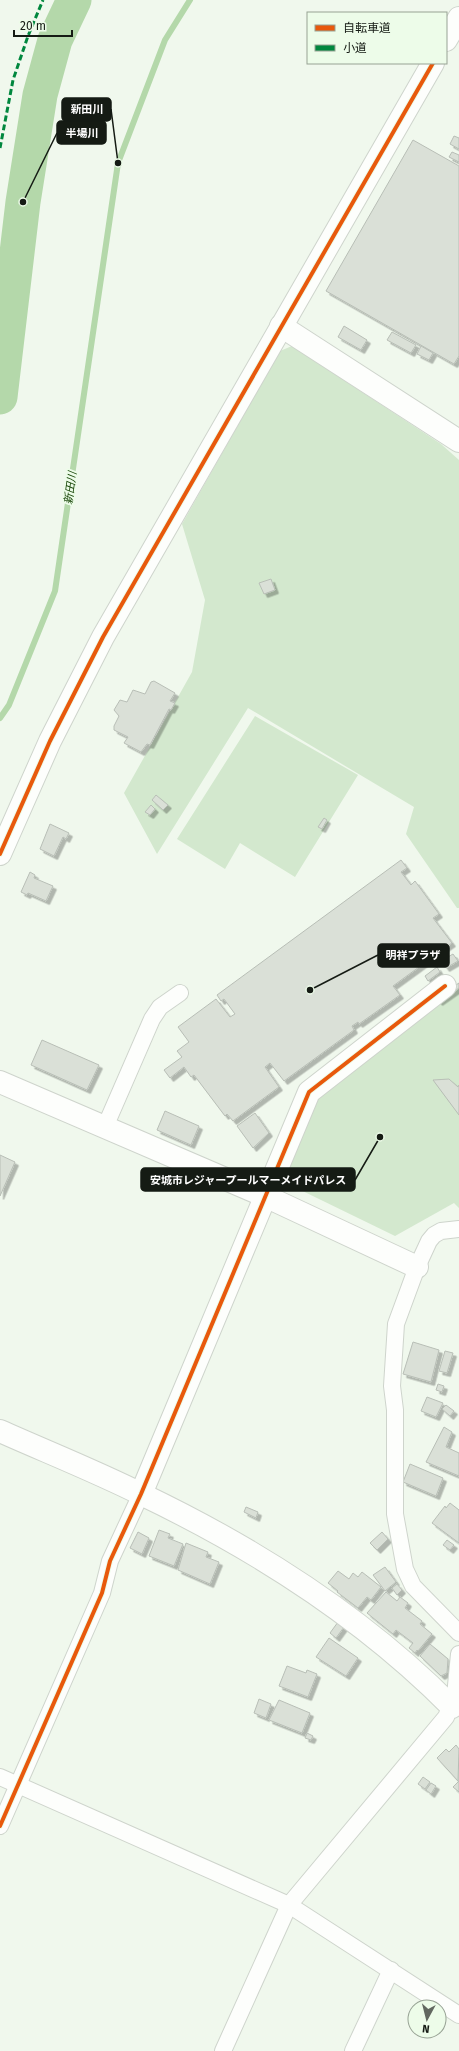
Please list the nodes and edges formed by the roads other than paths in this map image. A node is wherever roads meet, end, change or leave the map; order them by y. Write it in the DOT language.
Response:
graph roads {
  1 [pos="459,18"];
  2 [pos="447,38"];
  3 [pos="432,64"];
  4 [pos="281,326"];
  5 [pos="459,441"];
  6 [pos="0,854"];
  7 [pos="445,986"];
  8 [pos="180,993"];
  9 [pos="0,1082"];
  10 [pos="106,1127"];
  11 [pos="265,1196"];
  12 [pos="459,1229"];
  13 [pos="417,1267"];
  14 [pos="0,1431"];
  15 [pos="141,1494"];
  16 [pos="459,1633"];
  17 [pos="459,1654"];
  18 [pos="455,1710"];
  19 [pos="0,1777"];
  20 [pos="18,1785"];
  21 [pos="0,1826"];
  22 [pos="289,1905"];
  23 [pos="391,1970"];
  24 [pos="459,2015"];
  25 [pos="223,2051"];
  26 [pos="353,2051"];
  1 -- 2 [label="street"];
  3 -- 4 [label="street"];
  4 -- 5 [label="street"];
  4 -- 6 [label="street"];
  7 -- 11 [label="street"];
  8 -- 10 [label="street"];
  9 -- 10 [label="street"];
  10 -- 11 [label="street"];
  11 -- 13 [label="street"];
  11 -- 15 [label="street"];
  12 -- 13 [label="street"];
  13 -- 16 [label="street"];
  14 -- 15 [label="street"];
  15 -- 18 [label="street"];
  15 -- 20 [label="street"];
  17 -- 18 [label="street"];
  18 -- 22 [label="street"];
  19 -- 20 [label="street"];
  20 -- 21 [label="street"];
  20 -- 22 [label="street"];
  22 -- 23 [label="street"];
  22 -- 25 [label="street"];
  23 -- 24 [label="street"];
  23 -- 26 [label="street"];
}
